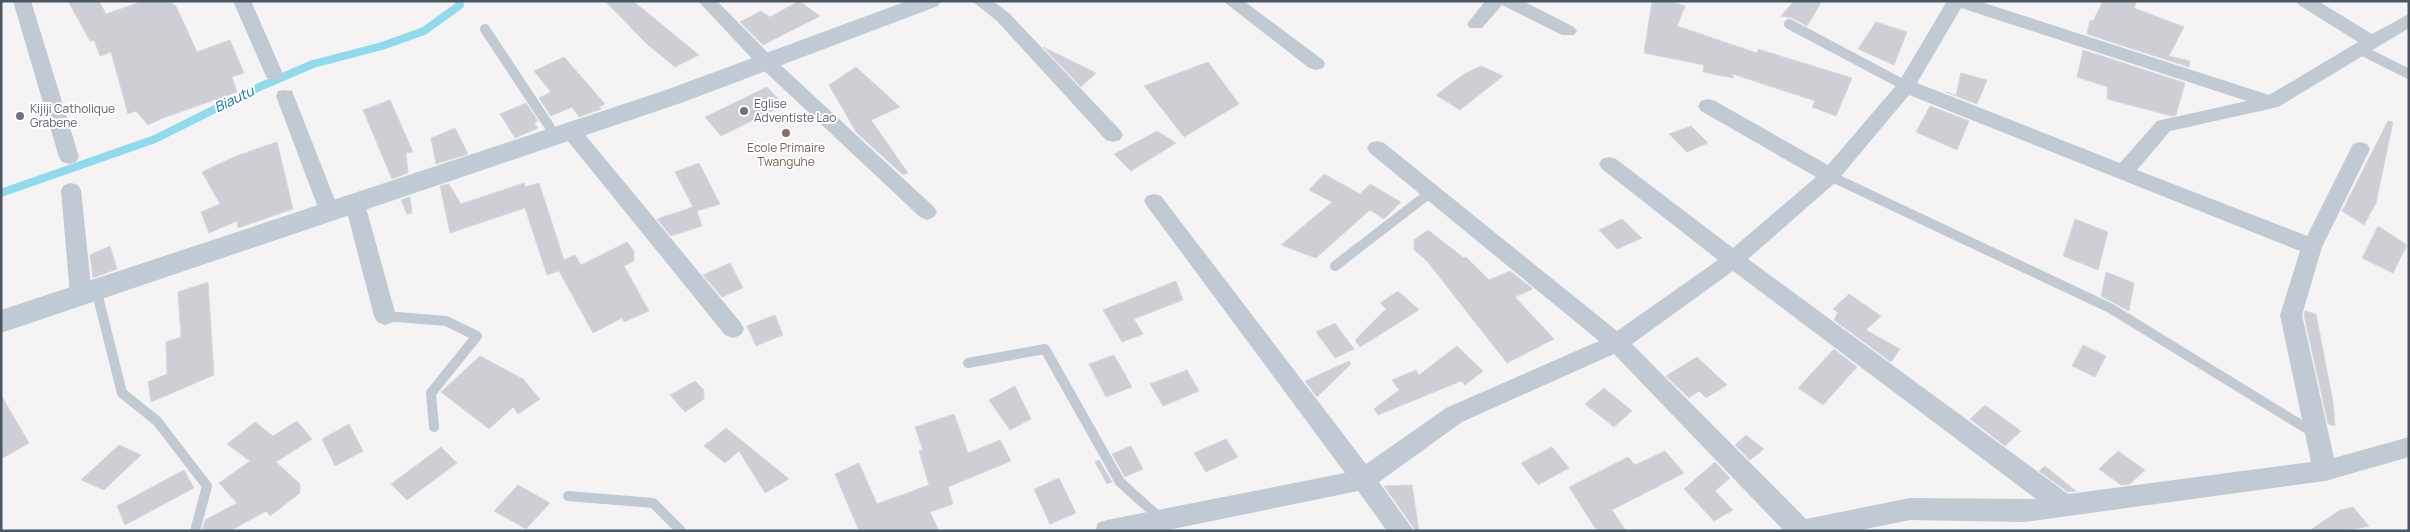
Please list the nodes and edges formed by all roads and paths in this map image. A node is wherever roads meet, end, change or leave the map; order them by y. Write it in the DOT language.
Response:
graph roads {
  1 [pos="22,1"];
  2 [pos="242,1"];
  3 [pos="707,1"];
  4 [pos="930,1"];
  5 [pos="980,1"];
  6 [pos="1232,1"];
  7 [pos="1496,1"];
  8 [pos="1508,1"];
  9 [pos="1957,1"];
  10 [pos="2305,1"];
  11 [pos="2409,20"];
  12 [pos="1476,24"];
  13 [pos="1790,24"];
  14 [pos="485,29"];
  15 [pos="1568,31"];
  16 [pos="2365,46"];
  17 [pos="765,61"];
  18 [pos="1316,64"];
  19 [pos="274,74"];
  20 [pos="2409,74"];
  21 [pos="1906,86"];
  22 [pos="285,96"];
  23 [pos="2271,102"];
  24 [pos="1708,106"];
  25 [pos="563,132"];
  26 [pos="1113,135"];
  27 [pos="1376,148"];
  28 [pos="2360,149"];
  29 [pos="69,157"];
  30 [pos="1608,164"];
  31 [pos="2124,172"];
  32 [pos="1830,176"];
  33 [pos="71,190"];
  34 [pos="1431,192"];
  35 [pos="1154,201"];
  36 [pos="355,204"];
  37 [pos="927,212"];
  38 [pos="330,213"];
  39 [pos="2312,247"];
  40 [pos="1733,260"];
  41 [pos="1335,266"];
  42 [pos="88,292"];
  43 [pos="385,316"];
  44 [pos="1,322"];
  45 [pos="733,329"];
  46 [pos="1617,343"];
  47 [pos="968,363"];
  48 [pos="434,427"];
  49 [pos="2317,435"];
  50 [pos="2409,447"];
  51 [pos="2325,472"];
  52 [pos="1363,480"];
  53 [pos="568,496"];
  54 [pos="2064,506"];
  55 [pos="1162,520"];
  56 [pos="1189,523"];
  57 [pos="195,531"];
  58 [pos="681,531"];
  59 [pos="1107,531"];
  60 [pos="1402,531"];
  61 [pos="1801,531"];
  1 -- 29 [label="street"];
  2 -- 19 [label="street"];
  3 -- 17 [label="street"];
  4 -- 17 [label="street"];
  5 -- 26 [label="street"];
  6 -- 18 [label="street"];
  7 -- 12 [label="street"];
  8 -- 15 [label="street"];
  9 -- 21 [label="street"];
  9 -- 23 [label="street"];
  10 -- 16 [label="street"];
  11 -- 16 [label="street"];
  13 -- 21 [label="lane"];
  14 -- 25 [label="lane"];
  16 -- 20 [label="lane"];
  16 -- 23 [label="street"];
  17 -- 25 [label="street"];
  17 -- 37 [label="street"];
  21 -- 31 [label="street"];
  21 -- 32 [label="street"];
  22 -- 38 [label="street"];
  23 -- 31 [label="street"];
  24 -- 32 [label="street"];
  25 -- 36 [label="street"];
  25 -- 45 [label="street"];
  27 -- 34 [label="street"];
  28 -- 39 [label="street"];
  30 -- 40 [label="street"];
  31 -- 39 [label="street"];
  32 -- 40 [label="street"];
  32 -- 49 [label="lane"];
  33 -- 42 [label="street"];
  34 -- 41 [label="lane"];
  34 -- 46 [label="street"];
  35 -- 52 [label="street"];
  36 -- 38 [label="street"];
  36 -- 43 [label="street"];
  38 -- 42 [label="street"];
  39 -- 49 [label="street"];
  40 -- 46 [label="street"];
  40 -- 54 [label="street"];
  42 -- 44 [label="street"];
  42 -- 57 [label="lane"];
  43 -- 48 [label="lane"];
  46 -- 52 [label="street"];
  46 -- 61 [label="street"];
  47 -- 55 [label="lane"];
  49 -- 51 [label="street"];
  50 -- 51 [label="street"];
  51 -- 54 [label="street"];
  52 -- 56 [label="street"];
  52 -- 60 [label="street"];
  53 -- 58 [label="lane"];
  54 -- 61 [label="street"];
  55 -- 56 [label="street"];
  55 -- 59 [label="street"];
}
